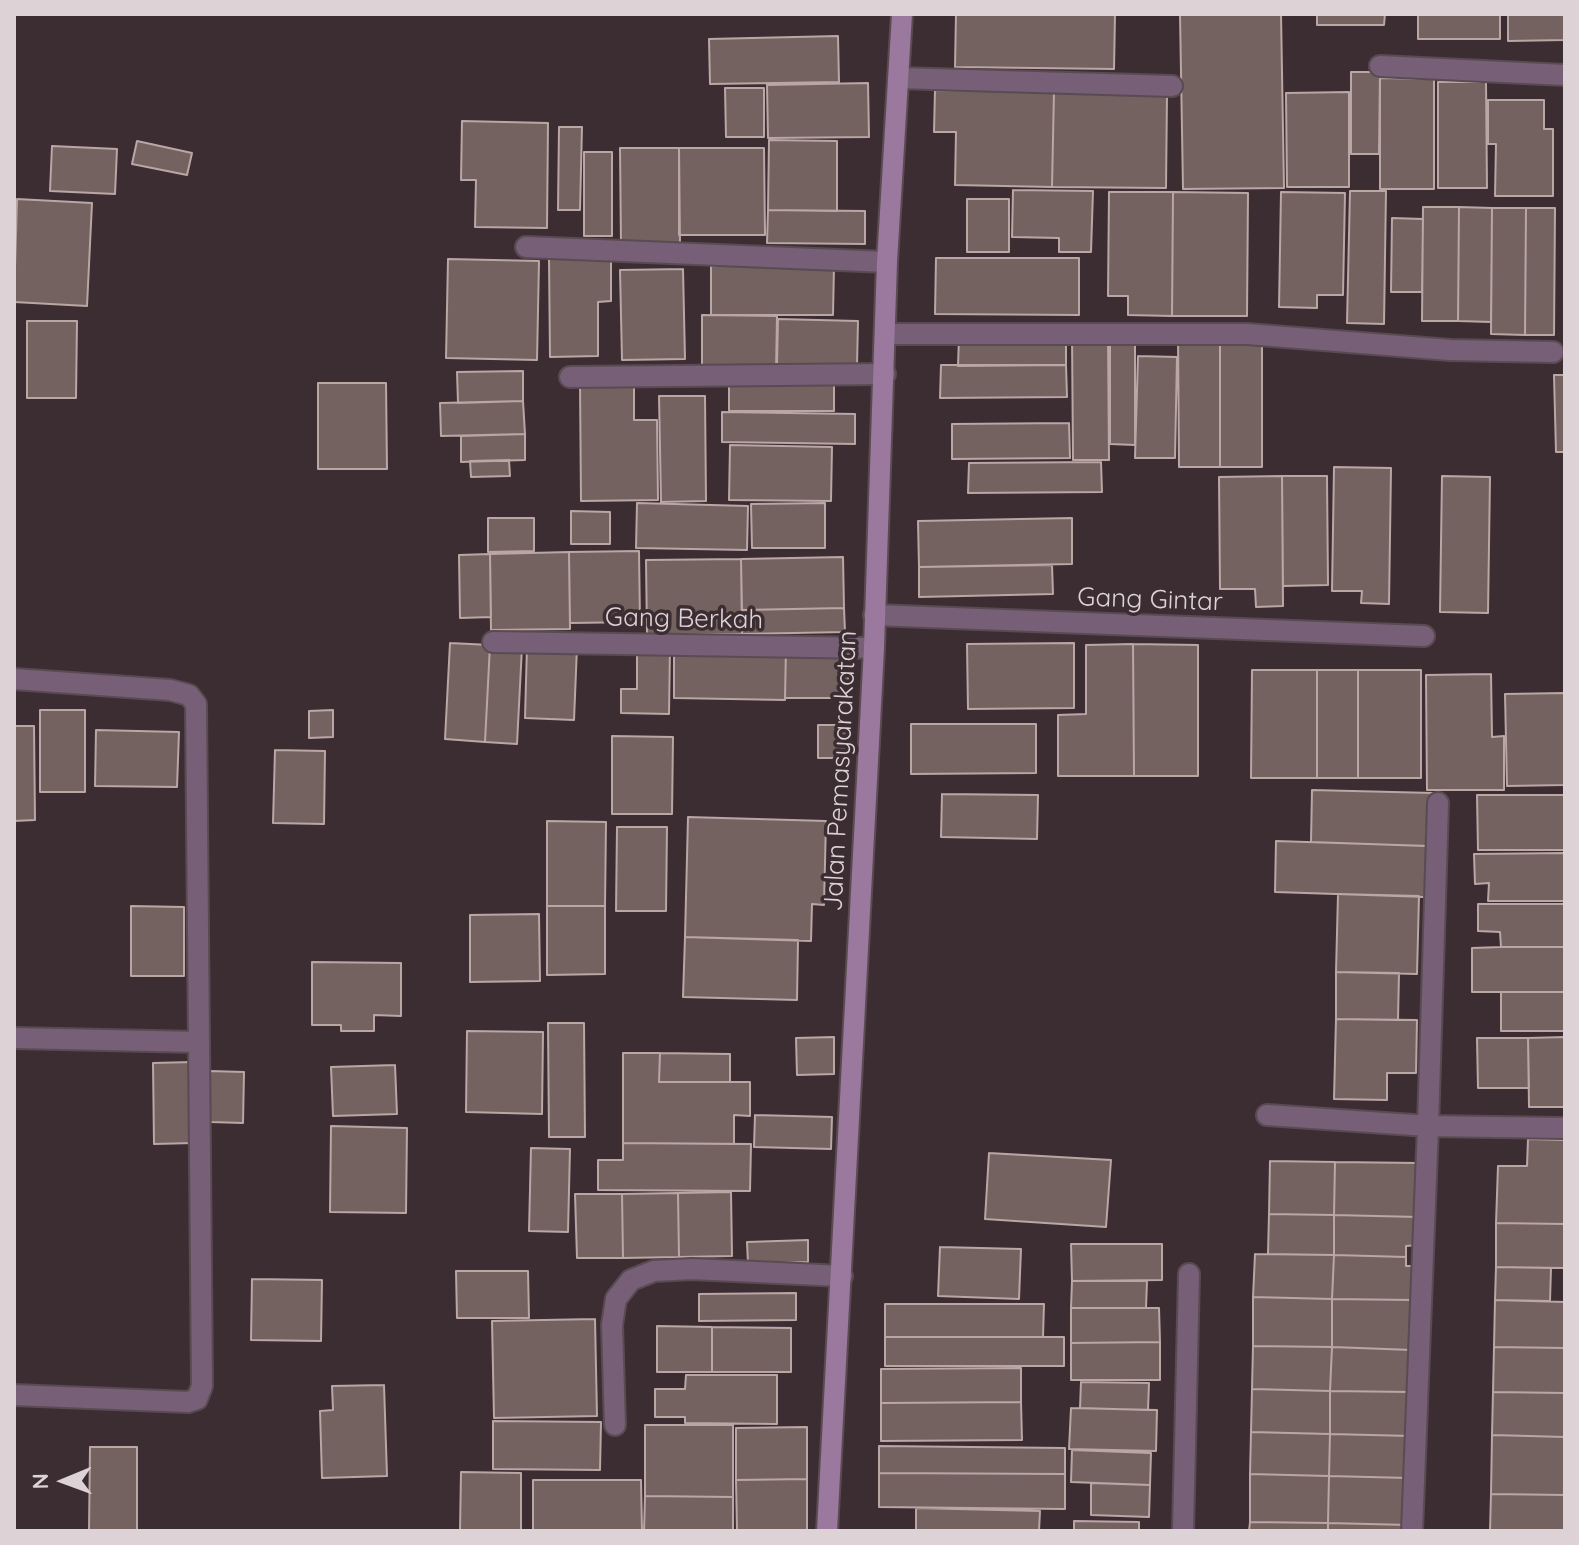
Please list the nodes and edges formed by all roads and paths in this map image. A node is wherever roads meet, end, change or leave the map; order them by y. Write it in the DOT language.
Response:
graph roads {
  1 [pos="902,14"];
  2 [pos="1380,66"];
  3 [pos="1565,75"];
  4 [pos="898,78"];
  5 [pos="1172,86"];
  6 [pos="526,247"];
  7 [pos="887,262"];
  8 [pos="886,334"];
  9 [pos="1553,352"];
  10 [pos="885,374"];
  11 [pos="570,377"];
  12 [pos="874,615"];
  13 [pos="1424,636"];
  14 [pos="493,642"];
  15 [pos="874,648"];
  16 [pos="14,679"];
  17 [pos="1438,803"];
  18 [pos="14,1038"];
  19 [pos="197,1042"];
  20 [pos="1267,1115"];
  21 [pos="1428,1126"];
  22 [pos="1565,1128"];
  23 [pos="1189,1274"];
  24 [pos="842,1276"];
  25 [pos="14,1395"];
  26 [pos="615,1425"];
  27 [pos="827,1531"];
  28 [pos="1183,1531"];
  29 [pos="1412,1531"];
  1 -- 4 [label="street, Jalan Pemasyarakatan"];
  2 -- 3 [label="street"];
  4 -- 5 [label="street"];
  4 -- 7 [label="street, Jalan Pemasyarakatan"];
  6 -- 7 [label="street"];
  7 -- 8 [label="street, Jalan Pemasyarakatan"];
  8 -- 9 [label="street"];
  8 -- 10 [label="street, Jalan Pemasyarakatan"];
  10 -- 11 [label="street"];
  10 -- 12 [label="street, Jalan Pemasyarakatan"];
  12 -- 13 [label="street, Gang Gintar"];
  12 -- 15 [label="street, Jalan Pemasyarakatan"];
  14 -- 15 [label="street, Gang Berkah"];
  15 -- 24 [label="street, Jalan Pemasyarakatan"];
  16 -- 19 [label="street"];
  17 -- 21 [label="street"];
  18 -- 19 [label="street"];
  19 -- 25 [label="street"];
  20 -- 21 [label="street"];
  21 -- 22 [label="street"];
  21 -- 29 [label="street"];
  23 -- 28 [label="street"];
  24 -- 26 [label="street"];
  24 -- 27 [label="street, Jalan Pemasyarakatan"];
}
